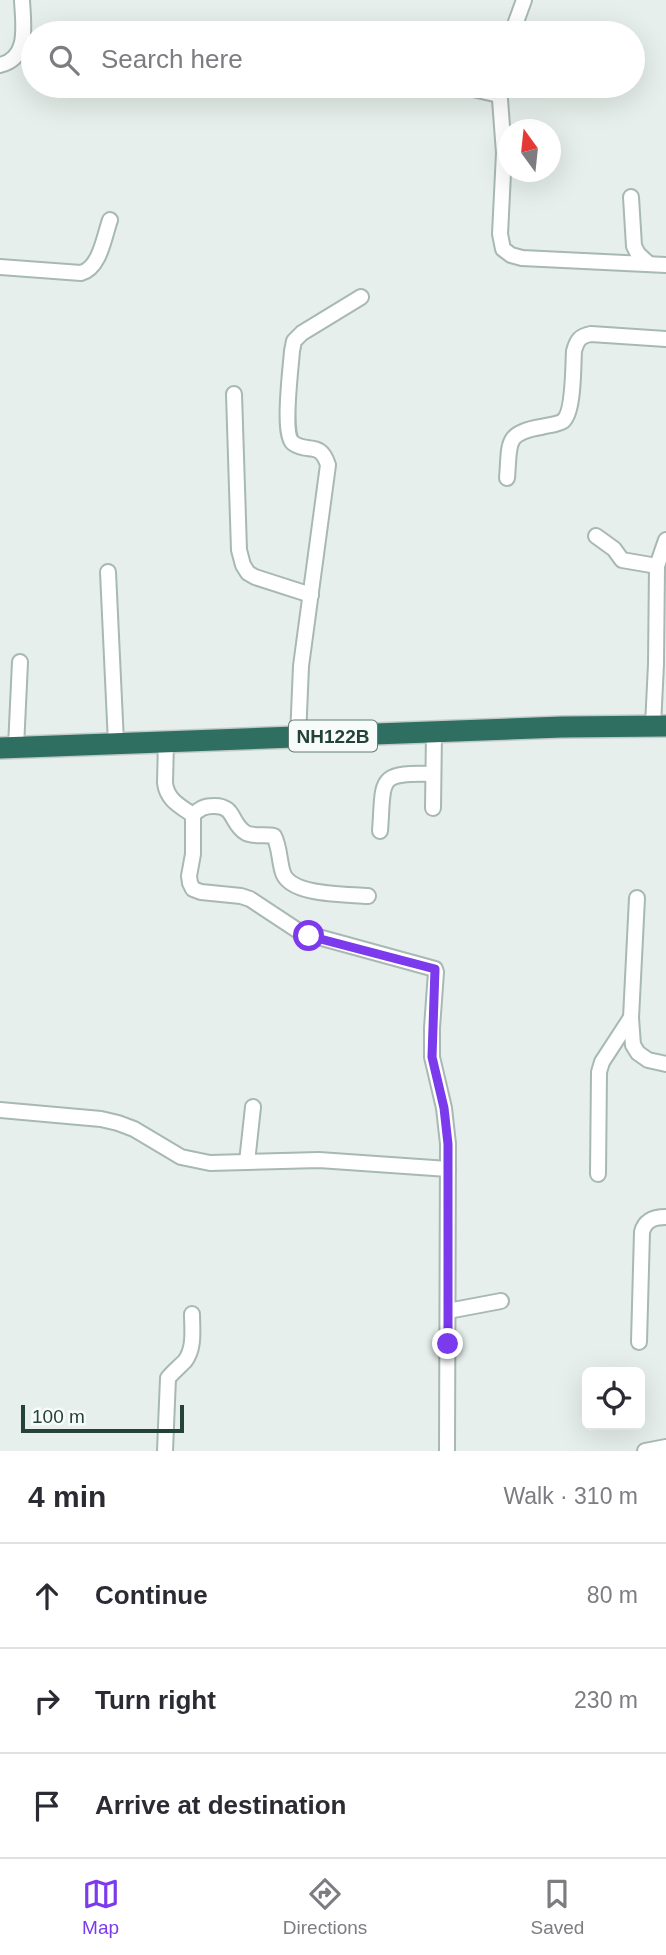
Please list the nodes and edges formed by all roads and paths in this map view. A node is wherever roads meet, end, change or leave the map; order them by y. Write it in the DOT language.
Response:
graph roads {
  1 [pos="22,0"];
  2 [pos="524,0"];
  3 [pos="24,21"];
  4 [pos="516,21"];
  5 [pos="21,54"];
  6 [pos="0,65"];
  7 [pos="500,98"];
  8 [pos="631,197"];
  9 [pos="110,220"];
  10 [pos="648,263"];
  11 [pos="666,265"];
  12 [pos="0,267"];
  13 [pos="361,297"];
  14 [pos="666,339"];
  15 [pos="234,394"];
  16 [pos="507,478"];
  17 [pos="596,536"];
  18 [pos="666,540"];
  19 [pos="657,566"];
  20 [pos="108,572"];
  21 [pos="311,595"];
  22 [pos="20,662"];
  23 [pos="659,726"];
  24 [pos="434,732"];
  25 [pos="298,737"];
  26 [pos="166,741"];
  27 [pos="116,743"];
  28 [pos="8,748"];
  29 [pos="433,774"];
  30 [pos="433,808"];
  31 [pos="193,816"];
  32 [pos="380,831"];
  33 [pos="368,896"];
  34 [pos="637,898"];
  35 [pos="631,1018"];
  36 [pos="666,1064"];
  37 [pos="253,1107"];
  38 [pos="0,1110"];
  39 [pos="247,1162"];
  40 [pos="448,1169"];
  41 [pos="598,1174"];
  42 [pos="666,1217"];
  43 [pos="502,1301"];
  44 [pos="448,1311"];
  45 [pos="192,1314"];
  46 [pos="639,1342"];
  47 [pos="666,1447"];
  48 [pos="165,1451"];
  49 [pos="447,1451"];
  50 [pos="645,1451"];
  1 -- 3 [label="street"];
  2 -- 4 [label="street"];
  5 -- 6 [label="street"];
  7 -- 10 [label="street"];
  8 -- 10 [label="street"];
  9 -- 12 [label="street"];
  10 -- 11 [label="street"];
  13 -- 21 [label="street"];
  14 -- 16 [label="street"];
  15 -- 21 [label="street"];
  17 -- 19 [label="street"];
  18 -- 19 [label="street"];
  19 -- 23 [label="street"];
  20 -- 27 [label="street"];
  21 -- 25 [label="street"];
  22 -- 28 [label="street"];
  23 -- 24 [label="highway, NH122B"];
  24 -- 25 [label="highway, NH122B"];
  24 -- 29 [label="street"];
  25 -- 26 [label="highway, NH122B"];
  26 -- 27 [label="highway, NH122B"];
  26 -- 31 [label="street"];
  27 -- 28 [label="highway, NH122B"];
  29 -- 30 [label="street"];
  29 -- 32 [label="street"];
  31 -- 33 [label="street"];
  31 -- 40 [label="street"];
  34 -- 35 [label="street"];
  35 -- 36 [label="street"];
  35 -- 41 [label="street"];
  37 -- 39 [label="street"];
  38 -- 39 [label="street"];
  39 -- 40 [label="street"];
  40 -- 44 [label="street"];
  42 -- 46 [label="street"];
  43 -- 44 [label="street"];
  44 -- 49 [label="street"];
  45 -- 48 [label="street"];
  47 -- 50 [label="street"];
}
